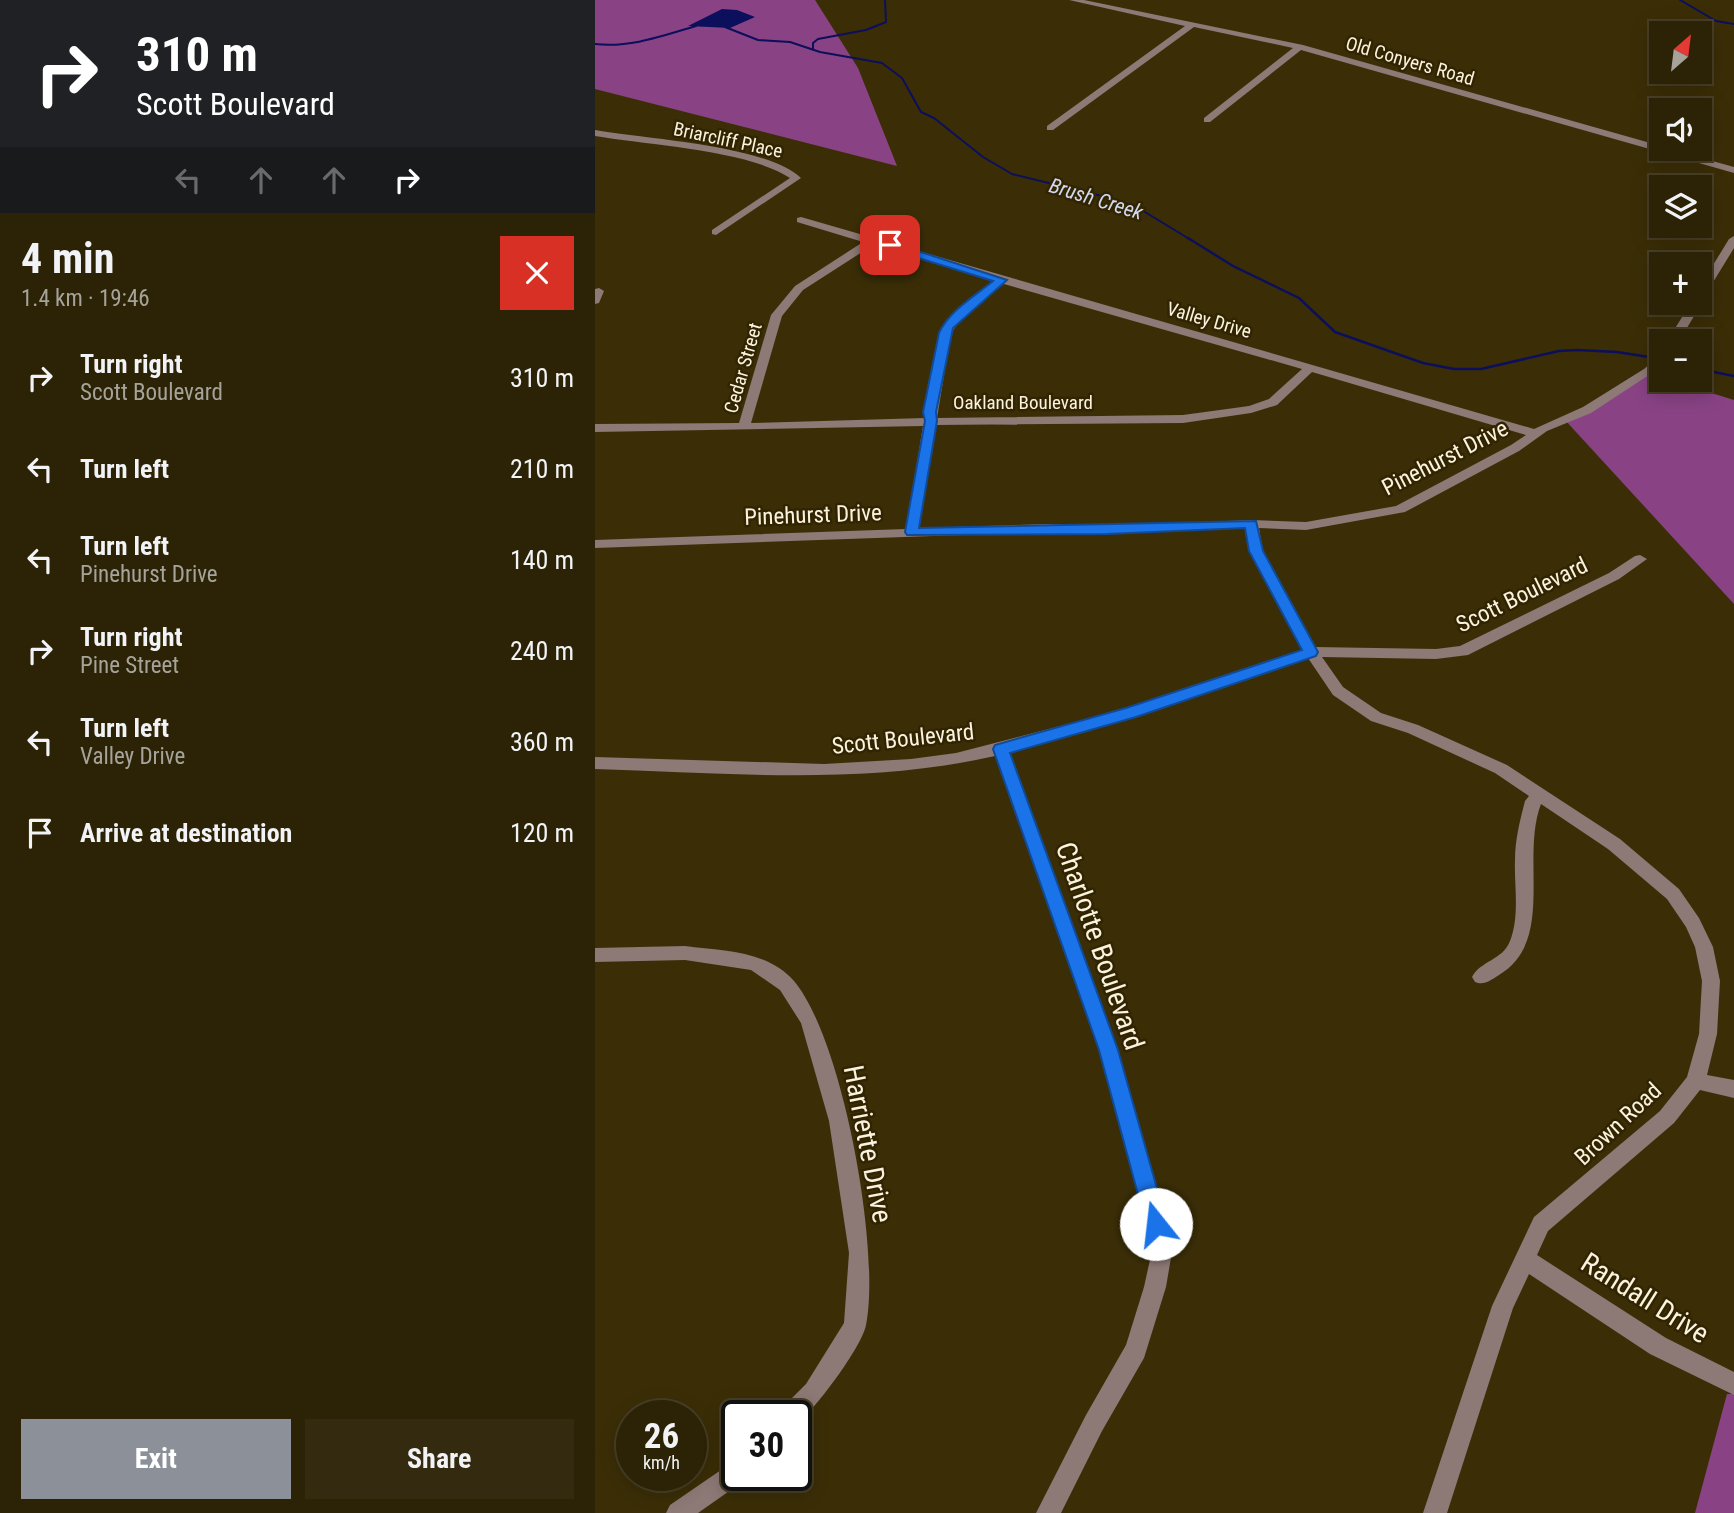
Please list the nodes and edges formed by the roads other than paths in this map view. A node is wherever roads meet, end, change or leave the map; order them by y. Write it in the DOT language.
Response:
graph roads {
  1 [pos="1073,0"];
  2 [pos="1193,24"];
  3 [pos="1300,47"];
  4 [pos="1207,120"];
  5 [pos="1050,128"];
  6 [pos="595,133"];
  7 [pos="1734,170"];
  8 [pos="801,220"];
  9 [pos="716,232"];
  10 [pos="1734,239"];
  11 [pos="872,241"];
  12 [pos="1712,276"];
  13 [pos="1002,280"];
  14 [pos="1310,368"];
  15 [pos="1649,370"];
  16 [pos="931,421"];
  17 [pos="744,427"];
  18 [pos="595,428"];
  19 [pos="1535,435"];
  20 [pos="1251,524"];
  21 [pos="912,532"];
  22 [pos="595,544"];
  23 [pos="1640,559"];
  24 [pos="1311,652"];
  25 [pos="1000,749"];
  26 [pos="595,764"];
  27 [pos="1542,795"];
  28 [pos="595,955"];
  29 [pos="1481,977"];
  30 [pos="1696,1081"];
  31 [pos="1734,1089"];
  32 [pos="1526,1260"];
  33 [pos="1734,1384"];
  34 [pos="806,1400"];
  35 [pos="721,1483"];
  36 [pos="678,1513"];
  37 [pos="1048,1513"];
  38 [pos="1435,1513"];
  1 -- 2 [label="street, Old Conyers Road"];
  2 -- 3 [label="street, Old Conyers Road"];
  2 -- 5 [label="street"];
  3 -- 4 [label="street"];
  3 -- 7 [label="street, Old Conyers Road"];
  6 -- 9 [label="street, Briarcliff Place"];
  8 -- 11 [label="street, Valley Drive"];
  10 -- 12 [label="street"];
  11 -- 13 [label="street, Valley Drive"];
  11 -- 17 [label="street, Cedar Street"];
  13 -- 14 [label="street, Valley Drive"];
  13 -- 16 [label="street"];
  14 -- 16 [label="street, Oakland Boulevard"];
  14 -- 19 [label="street, Valley Drive"];
  15 -- 19 [label="street, Pinehurst Drive"];
  16 -- 17 [label="street, Oakland Boulevard"];
  16 -- 21 [label="street"];
  17 -- 18 [label="street, Oakland Boulevard"];
  19 -- 20 [label="street, Pinehurst Drive"];
  20 -- 21 [label="street, Pinehurst Drive"];
  20 -- 24 [label="street, Brown Road"];
  21 -- 22 [label="street, Pinehurst Drive"];
  23 -- 24 [label="street, Scott Boulevard"];
  24 -- 25 [label="street, Scott Boulevard"];
  24 -- 27 [label="street, Brown Road"];
  25 -- 26 [label="street, Scott Boulevard"];
  25 -- 37 [label="street, Charlotte Boulevard"];
  27 -- 29 [label="street"];
  27 -- 30 [label="street, Brown Road"];
  28 -- 34 [label="street, Harriette Drive"];
  30 -- 31 [label="street"];
  30 -- 32 [label="street, Brown Road"];
  32 -- 33 [label="street, Randall Drive"];
  32 -- 38 [label="street, Brown Road"];
  35 -- 36 [label="street"];
}
